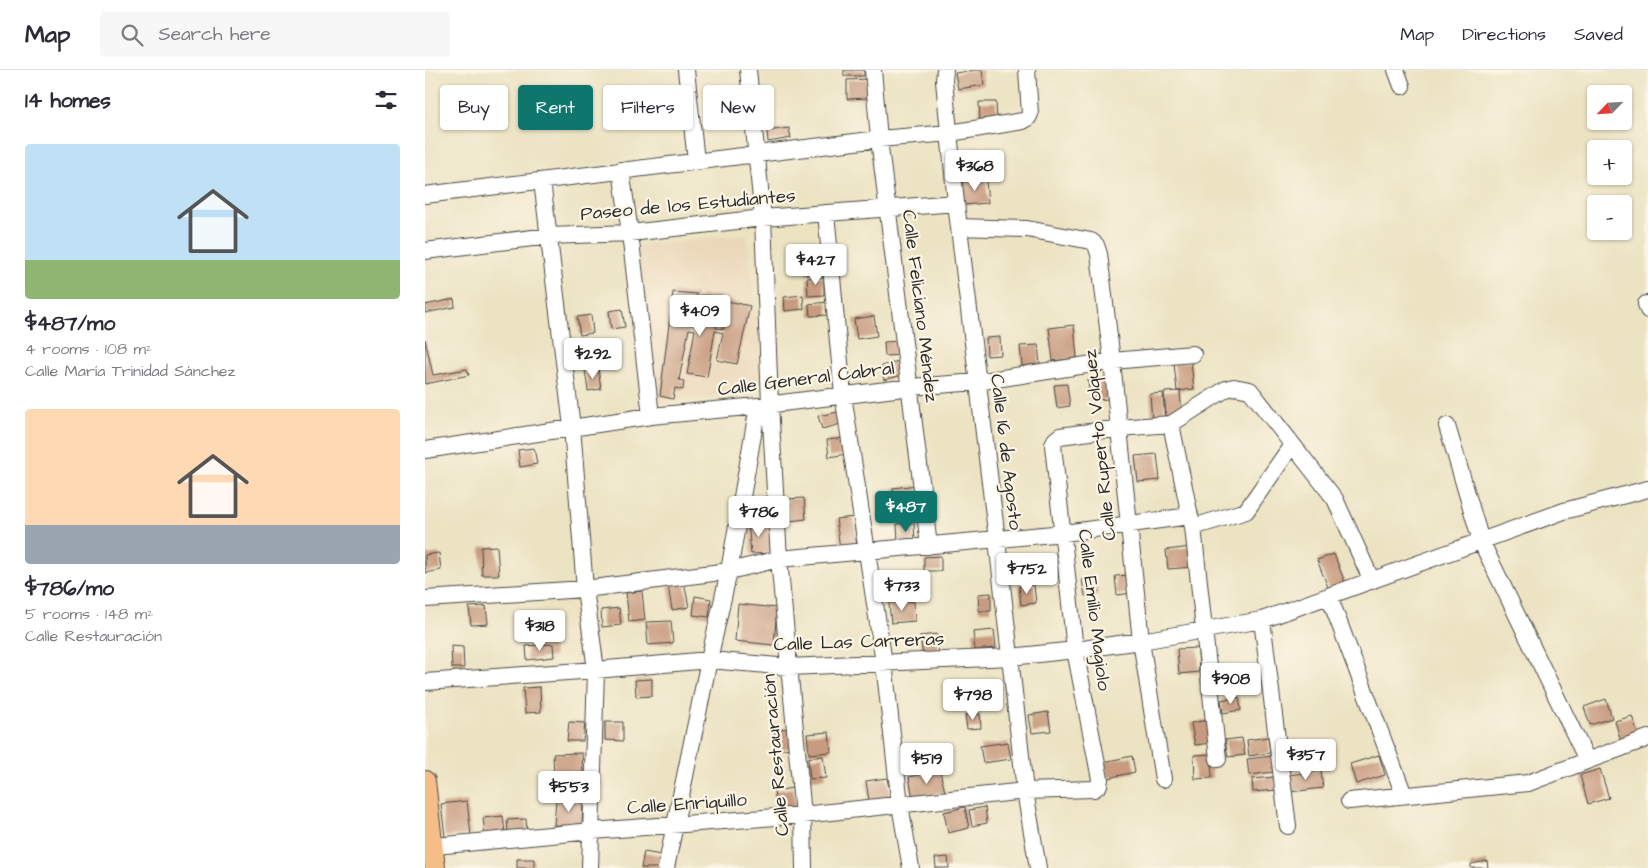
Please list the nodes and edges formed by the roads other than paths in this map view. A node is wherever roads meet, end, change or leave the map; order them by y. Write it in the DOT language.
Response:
graph roads {
  1 [pos="686,70"];
  2 [pos="748,70"];
  3 [pos="873,70"];
  4 [pos="945,70"];
  5 [pos="1027,70"];
  6 [pos="1396,70"];
  7 [pos="1402,86"];
  8 [pos="950,134"];
  9 [pos="879,139"];
  10 [pos="755,154"];
  11 [pos="696,161"];
  12 [pos="621,170"];
  13 [pos="542,181"];
  14 [pos="425,195"];
  15 [pos="956,203"];
  16 [pos="888,208"];
  17 [pos="826,213"];
  18 [pos="763,218"];
  19 [pos="959,227"];
  20 [pos="630,233"];
  21 [pos="549,236"];
  22 [pos="425,251"];
  23 [pos="1193,354"];
  24 [pos="1112,361"];
  25 [pos="977,382"];
  26 [pos="911,387"];
  27 [pos="843,395"];
  28 [pos="764,405"];
  29 [pos="651,416"];
  30 [pos="1171,424"];
  31 [pos="1447,426"];
  32 [pos="572,427"];
  33 [pos="1119,428"];
  34 [pos="1292,445"];
  35 [pos="425,450"];
  36 [pos="1648,489"];
  37 [pos="1192,521"];
  38 [pos="1129,524"];
  39 [pos="1064,533"];
  40 [pos="997,540"];
  41 [pos="1481,541"];
  42 [pos="929,546"];
  43 [pos="866,552"];
  44 [pos="779,559"];
  45 [pos="729,571"];
  46 [pos="1372,581"];
  47 [pos="585,589"];
  48 [pos="1329,596"];
  49 [pos="425,599"];
  50 [pos="1262,620"];
  51 [pos="1204,630"];
  52 [pos="1141,641"];
  53 [pos="1075,650"];
  54 [pos="1011,656"];
  55 [pos="709,660"];
  56 [pos="884,663"];
  57 [pos="789,668"];
  58 [pos="596,670"];
  59 [pos="425,682"];
  60 [pos="1648,738"];
  61 [pos="1219,759"];
  62 [pos="1587,760"];
  63 [pos="1163,779"];
  64 [pos="425,781"];
  65 [pos="1099,785"];
  66 [pos="1025,791"];
  67 [pos="1404,795"];
  68 [pos="1349,801"];
  69 [pos="899,805"];
  70 [pos="803,815"];
  71 [pos="674,825"];
  72 [pos="1288,826"];
  73 [pos="593,831"];
  74 [pos="429,847"];
  75 [pos="435,868"];
  76 [pos="590,868"];
  77 [pos="666,868"];
  78 [pos="804,868"];
  79 [pos="911,868"];
  80 [pos="1038,868"];
  1 -- 11 [label="street"];
  2 -- 10 [label="street, Calle Restauración"];
  3 -- 9 [label="street, Calle Feliciano Méndez"];
  4 -- 8 [label="street, Calle 16 de Agosto"];
  5 -- 8 [label="street"];
  6 -- 7 [label="street"];
  8 -- 9 [label="street"];
  8 -- 15 [label="street, Calle 16 de Agosto"];
  9 -- 10 [label="street"];
  9 -- 16 [label="street, Calle Feliciano Méndez"];
  10 -- 11 [label="street"];
  10 -- 18 [label="street, Calle Restauración"];
  11 -- 12 [label="street"];
  12 -- 13 [label="street"];
  12 -- 20 [label="street"];
  13 -- 14 [label="street"];
  13 -- 21 [label="street"];
  15 -- 16 [label="street, Paseo de los Estudiantes"];
  15 -- 19 [label="street, Calle 16 de Agosto"];
  16 -- 17 [label="street, Paseo de los Estudiantes"];
  16 -- 26 [label="street, Calle Feliciano Méndez"];
  17 -- 18 [label="street, Paseo de los Estudiantes"];
  17 -- 27 [label="street"];
  18 -- 20 [label="street, Paseo de los Estudiantes"];
  18 -- 28 [label="street, Calle Restauración"];
  19 -- 24 [label="street, Calle Ruperto Volquez"];
  19 -- 25 [label="street, Calle 16 de Agosto"];
  20 -- 21 [label="street, Paseo de los Estudiantes"];
  20 -- 29 [label="street"];
  21 -- 22 [label="street, Paseo de los Estudiantes"];
  21 -- 32 [label="street"];
  23 -- 24 [label="street, Calle General Cabral"];
  24 -- 25 [label="street, Calle General Cabral"];
  24 -- 33 [label="street, Calle Ruperto Volquez"];
  25 -- 26 [label="street, Calle General Cabral"];
  25 -- 40 [label="street, Calle 16 de Agosto"];
  26 -- 27 [label="street, Calle General Cabral"];
  26 -- 42 [label="street, Calle Feliciano Méndez"];
  27 -- 28 [label="street, Calle General Cabral"];
  27 -- 43 [label="street"];
  28 -- 29 [label="street, Calle General Cabral"];
  28 -- 44 [label="street, Calle Restauración"];
  28 -- 45 [label="street"];
  29 -- 32 [label="street, Calle General Cabral"];
  30 -- 33 [label="street"];
  30 -- 34 [label="street"];
  30 -- 37 [label="street"];
  31 -- 41 [label="street"];
  32 -- 35 [label="street, Calle General Cabral"];
  32 -- 47 [label="street"];
  33 -- 38 [label="street, Calle Ruperto Volquez"];
  33 -- 39 [label="street, Calle Emilio Magiolo"];
  34 -- 37 [label="street"];
  34 -- 46 [label="street"];
  36 -- 41 [label="street, Calle Las Carreras"];
  37 -- 38 [label="street"];
  37 -- 51 [label="street"];
  38 -- 39 [label="street"];
  38 -- 52 [label="street, Calle Ruperto Volquez"];
  39 -- 40 [label="street"];
  39 -- 53 [label="street, Calle Emilio Magiolo"];
  40 -- 42 [label="street"];
  40 -- 54 [label="street, Calle 16 de Agosto"];
  41 -- 46 [label="street, Calle Las Carreras"];
  41 -- 62 [label="street"];
  42 -- 43 [label="street"];
  43 -- 44 [label="street"];
  43 -- 56 [label="street"];
  44 -- 45 [label="street"];
  44 -- 57 [label="street, Calle Restauración"];
  45 -- 47 [label="street"];
  45 -- 55 [label="street"];
  46 -- 48 [label="street, Calle Las Carreras"];
  47 -- 49 [label="street"];
  47 -- 58 [label="street"];
  48 -- 50 [label="street, Calle Las Carreras"];
  48 -- 67 [label="street"];
  50 -- 51 [label="street, Calle Las Carreras"];
  50 -- 72 [label="street"];
  51 -- 52 [label="street, Calle Las Carreras"];
  51 -- 61 [label="street"];
  52 -- 53 [label="street, Calle Las Carreras"];
  52 -- 63 [label="street, Calle Ruperto Volquez"];
  53 -- 54 [label="street, Calle Las Carreras"];
  53 -- 65 [label="street, Calle Emilio Magiolo"];
  54 -- 56 [label="street, Calle Las Carreras"];
  54 -- 66 [label="street, Calle 16 de Agosto"];
  55 -- 57 [label="street, Calle Las Carreras"];
  55 -- 58 [label="street, Calle Las Carreras"];
  55 -- 71 [label="street"];
  56 -- 57 [label="street, Calle Las Carreras"];
  56 -- 69 [label="street"];
  57 -- 70 [label="street, Calle Restauración"];
  58 -- 59 [label="street, Calle Las Carreras"];
  58 -- 73 [label="street"];
  60 -- 62 [label="street"];
  62 -- 67 [label="street"];
  64 -- 74 [label="main road"];
  65 -- 66 [label="street, Calle Enriquillo"];
  66 -- 69 [label="street, Calle Enriquillo"];
  66 -- 80 [label="street, Calle 16 de Agosto"];
  67 -- 68 [label="street"];
  69 -- 70 [label="street, Calle Enriquillo"];
  69 -- 79 [label="street"];
  70 -- 71 [label="street, Calle Enriquillo"];
  70 -- 78 [label="street, Calle Restauración"];
  71 -- 73 [label="street, Calle Enriquillo"];
  71 -- 77 [label="street"];
  73 -- 74 [label="street, Calle Enriquillo"];
  73 -- 76 [label="street"];
  74 -- 75 [label="main road"];
}
